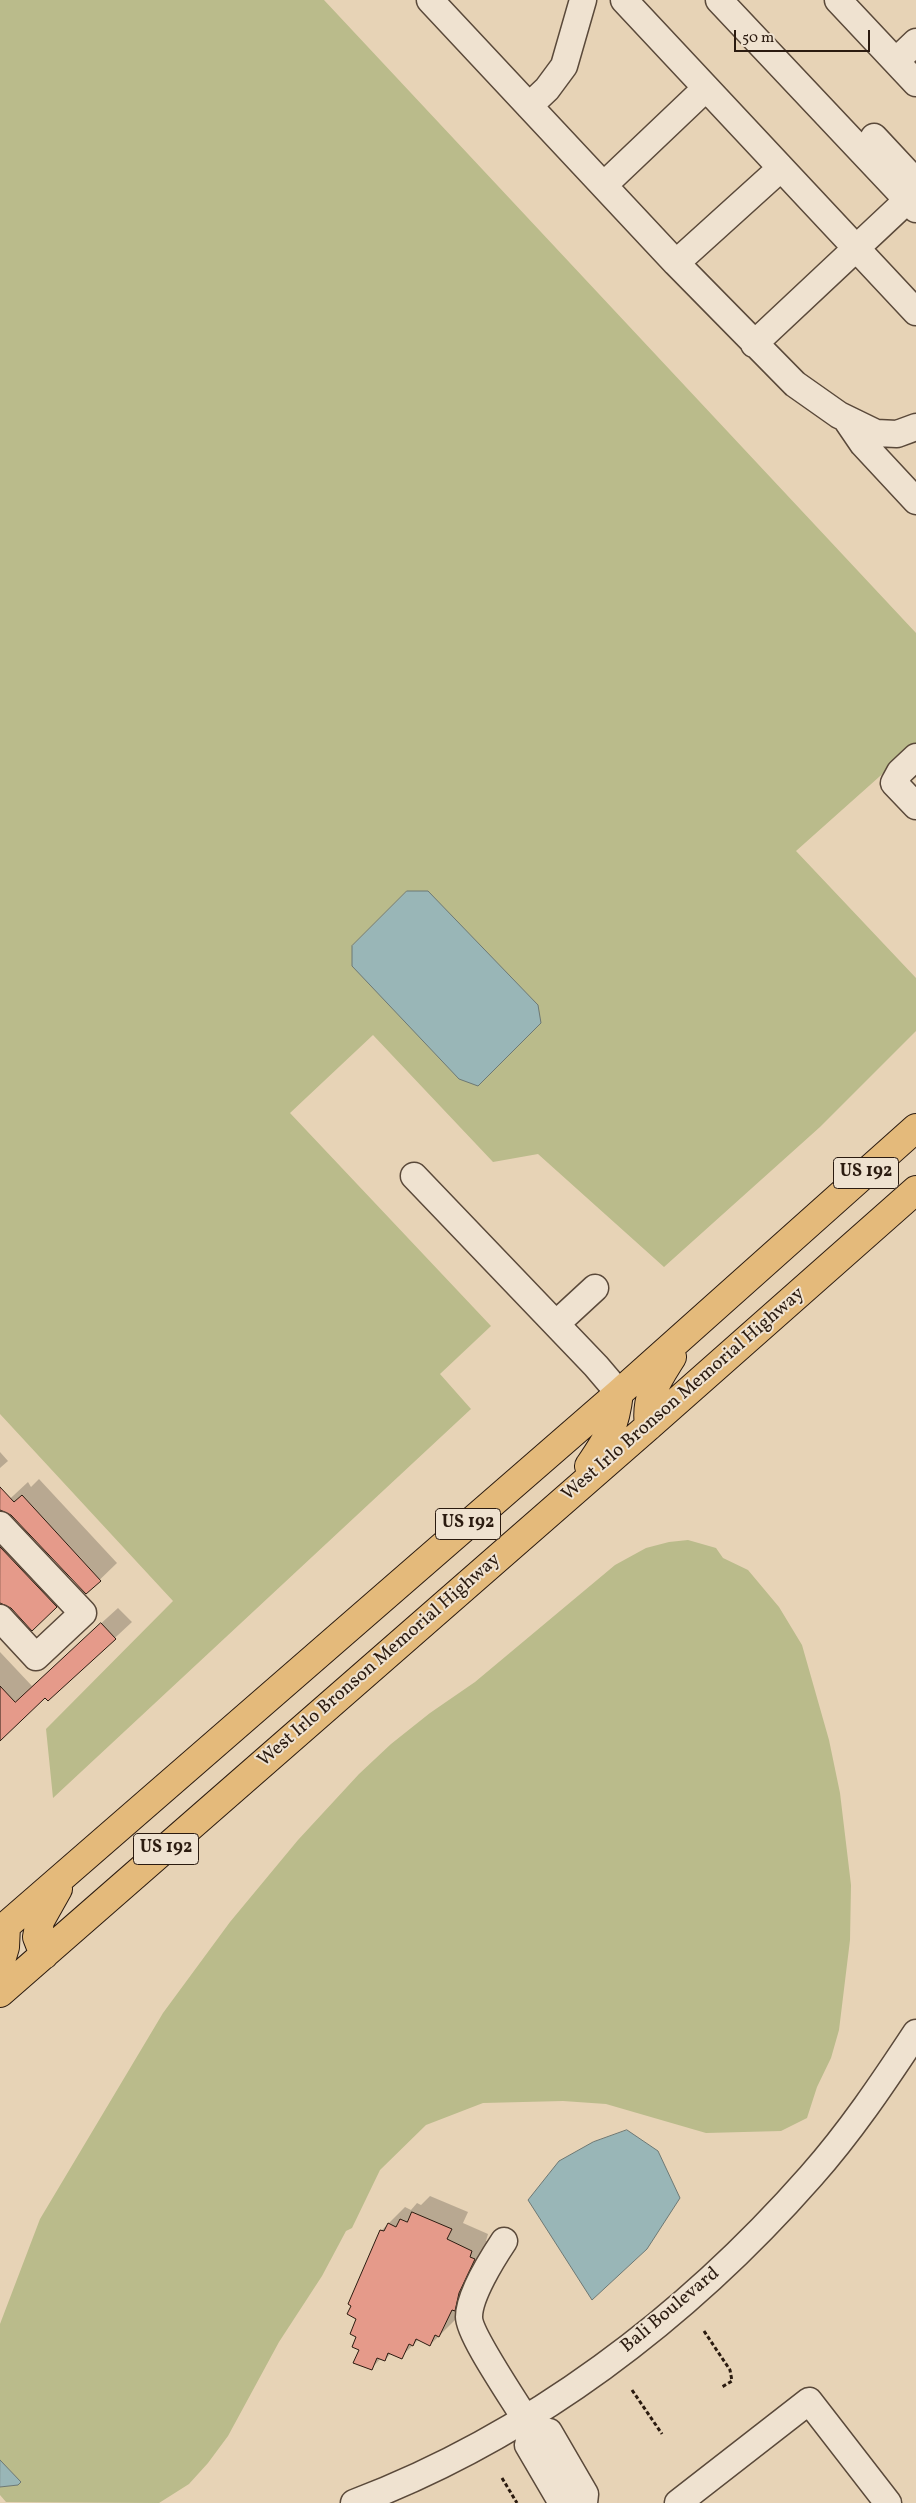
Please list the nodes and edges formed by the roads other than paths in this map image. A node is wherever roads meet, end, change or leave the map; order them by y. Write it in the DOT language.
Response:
graph roads {
  1 [pos="430,0"];
  2 [pos="583,0"];
  3 [pos="624,0"];
  4 [pos="719,0"];
  5 [pos="744,0"];
  6 [pos="838,0"];
  7 [pos="916,42"];
  8 [pos="896,61"];
  9 [pos="916,83"];
  10 [pos="706,88"];
  11 [pos="529,106"];
  12 [pos="781,168"];
  13 [pos="604,185"];
  14 [pos="914,196"];
  15 [pos="856,249"];
  16 [pos="676,263"];
  17 [pos="916,312"];
  18 [pos="754,344"];
  19 [pos="844,417"];
  20 [pos="916,427"];
  21 [pos="916,501"];
  22 [pos="916,757"];
  23 [pos="916,806"];
  24 [pos="916,1128"];
  25 [pos="414,1176"];
  26 [pos="916,1190"];
  27 [pos="595,1288"];
  28 [pos="556,1324"];
  29 [pos="686,1334"];
  30 [pos="619,1394"];
  31 [pos="649,1426"];
  32 [pos="568,1496"];
  33 [pos="0,1524"];
  34 [pos="0,1618"];
  35 [pos="69,1870"];
  36 [pos="2,1926"];
  37 [pos="44,1955"];
  38 [pos="0,1964"];
  39 [pos="0,1993"];
  40 [pos="916,2033"];
  41 [pos="504,2241"];
  42 [pos="529,2424"];
  43 [pos="354,2503"];
  44 [pos="562,2503"];
  45 [pos="584,2503"];
  46 [pos="678,2503"];
  47 [pos="888,2503"];
  1 -- 11 [label="street"];
  2 -- 11 [label="street"];
  3 -- 10 [label="street"];
  4 -- 14 [label="street"];
  5 -- 14 [label="street"];
  6 -- 8 [label="street"];
  7 -- 8 [label="street"];
  8 -- 9 [label="street"];
  10 -- 12 [label="street"];
  10 -- 13 [label="street"];
  11 -- 13 [label="street"];
  12 -- 15 [label="street"];
  12 -- 16 [label="street"];
  13 -- 16 [label="street"];
  14 -- 15 [label="street"];
  15 -- 17 [label="street"];
  15 -- 18 [label="street"];
  16 -- 18 [label="street"];
  18 -- 19 [label="street"];
  19 -- 20 [label="street"];
  19 -- 21 [label="street"];
  22 -- 23 [label="street"];
  24 -- 29 [label="highway, US 192"];
  25 -- 28 [label="street"];
  26 -- 31 [label="highway, West Irlo Bronson Memorial Highway / US 192"];
  27 -- 28 [label="street"];
  28 -- 30 [label="street"];
  29 -- 30 [label="highway, US 192"];
  29 -- 31 [label="highway"];
  30 -- 32 [label="highway"];
  30 -- 35 [label="highway, US 192"];
  31 -- 32 [label="highway, West Irlo Bronson Memorial Highway / US 192"];
  32 -- 37 [label="highway, West Irlo Bronson Memorial Highway / US 192"];
  33 -- 34 [label="street"];
  35 -- 36 [label="highway, US 192"];
  35 -- 37 [label="highway"];
  36 -- 38 [label="highway"];
  37 -- 39 [label="highway, West Irlo Bronson Memorial Highway / US 192"];
  40 -- 42 [label="street, Bali Boulevard"];
  41 -- 42 [label="street"];
  42 -- 43 [label="street, Bali Boulevard"];
  42 -- 44 [label="street"];
  42 -- 45 [label="street"];
  46 -- 47 [label="street"];
}
